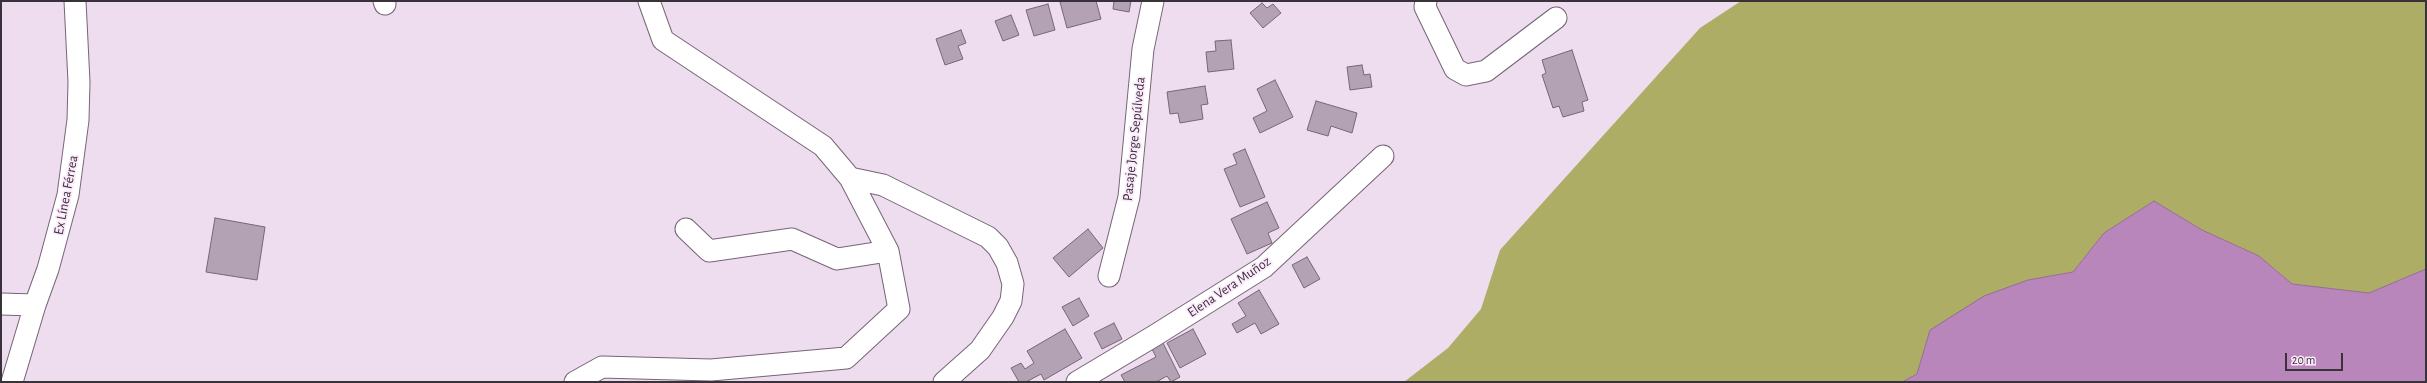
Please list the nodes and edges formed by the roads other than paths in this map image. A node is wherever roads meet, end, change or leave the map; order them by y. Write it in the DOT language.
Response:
graph roads {
  1 [pos="74,1"];
  2 [pos="649,1"];
  3 [pos="1154,1"];
  4 [pos="1426,1"];
  5 [pos="1556,18"];
  6 [pos="1383,156"];
  7 [pos="850,178"];
  8 [pos="686,229"];
  9 [pos="888,251"];
  10 [pos="1109,276"];
  11 [pos="1,304"];
  12 [pos="35,304"];
  13 [pos="12,382"];
  14 [pos="575,382"];
  15 [pos="944,382"];
  16 [pos="1076,382"];
  1 -- 12 [label="street, Ex Línea Férrea"];
  2 -- 7 [label="street"];
  3 -- 10 [label="street, Pasaje Jorge Sepúlveda"];
  4 -- 5 [label="street"];
  6 -- 16 [label="street, Elena Vera Muñoz"];
  7 -- 9 [label="street"];
  7 -- 15 [label="street"];
  8 -- 9 [label="street"];
  9 -- 14 [label="street"];
  11 -- 12 [label="street"];
  12 -- 13 [label="street, Ex Línea Férrea"];
}
